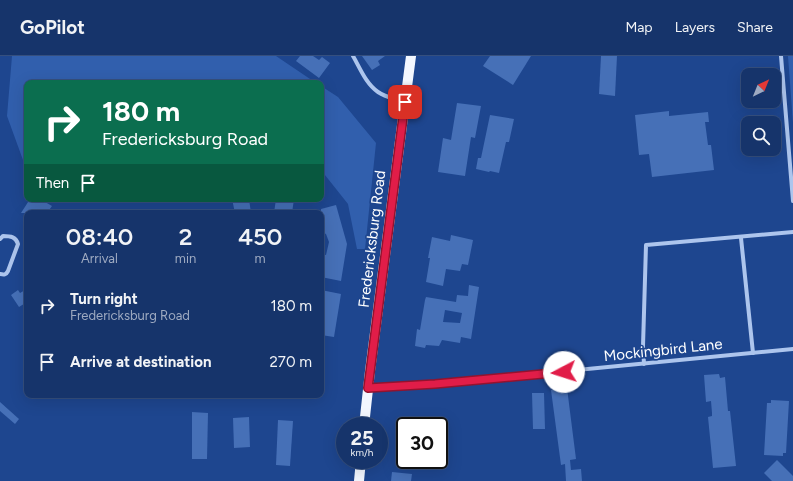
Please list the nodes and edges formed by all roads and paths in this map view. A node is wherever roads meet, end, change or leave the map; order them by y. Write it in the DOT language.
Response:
graph roads {
  1 [pos="353,56"];
  2 [pos="411,56"];
  3 [pos="781,56"];
  4 [pos="405,102"];
  5 [pos="793,200"];
  6 [pos="793,232"];
  7 [pos="741,238"];
  8 [pos="0,240"];
  9 [pos="0,274"];
  10 [pos="793,349"];
  11 [pos="753,353"];
  12 [pos="644,364"];
  13 [pos="368,388"];
  14 [pos="365,417"];
  15 [pos="360,469"];
  16 [pos="359,481"];
  1 -- 4 [label="street"];
  2 -- 4 [label="main road, Fredericksburg Road"];
  3 -- 5 [label="street"];
  4 -- 13 [label="main road, Fredericksburg Road"];
  6 -- 7 [label="street"];
  7 -- 11 [label="street"];
  7 -- 12 [label="street"];
  8 -- 9 [label="street"];
  10 -- 11 [label="street, Mockingbird Lane"];
  11 -- 12 [label="street, Mockingbird Lane"];
  12 -- 13 [label="street, Mockingbird Lane"];
  13 -- 14 [label="main road, Fredericksburg Road"];
  15 -- 16 [label="main road"];
}
